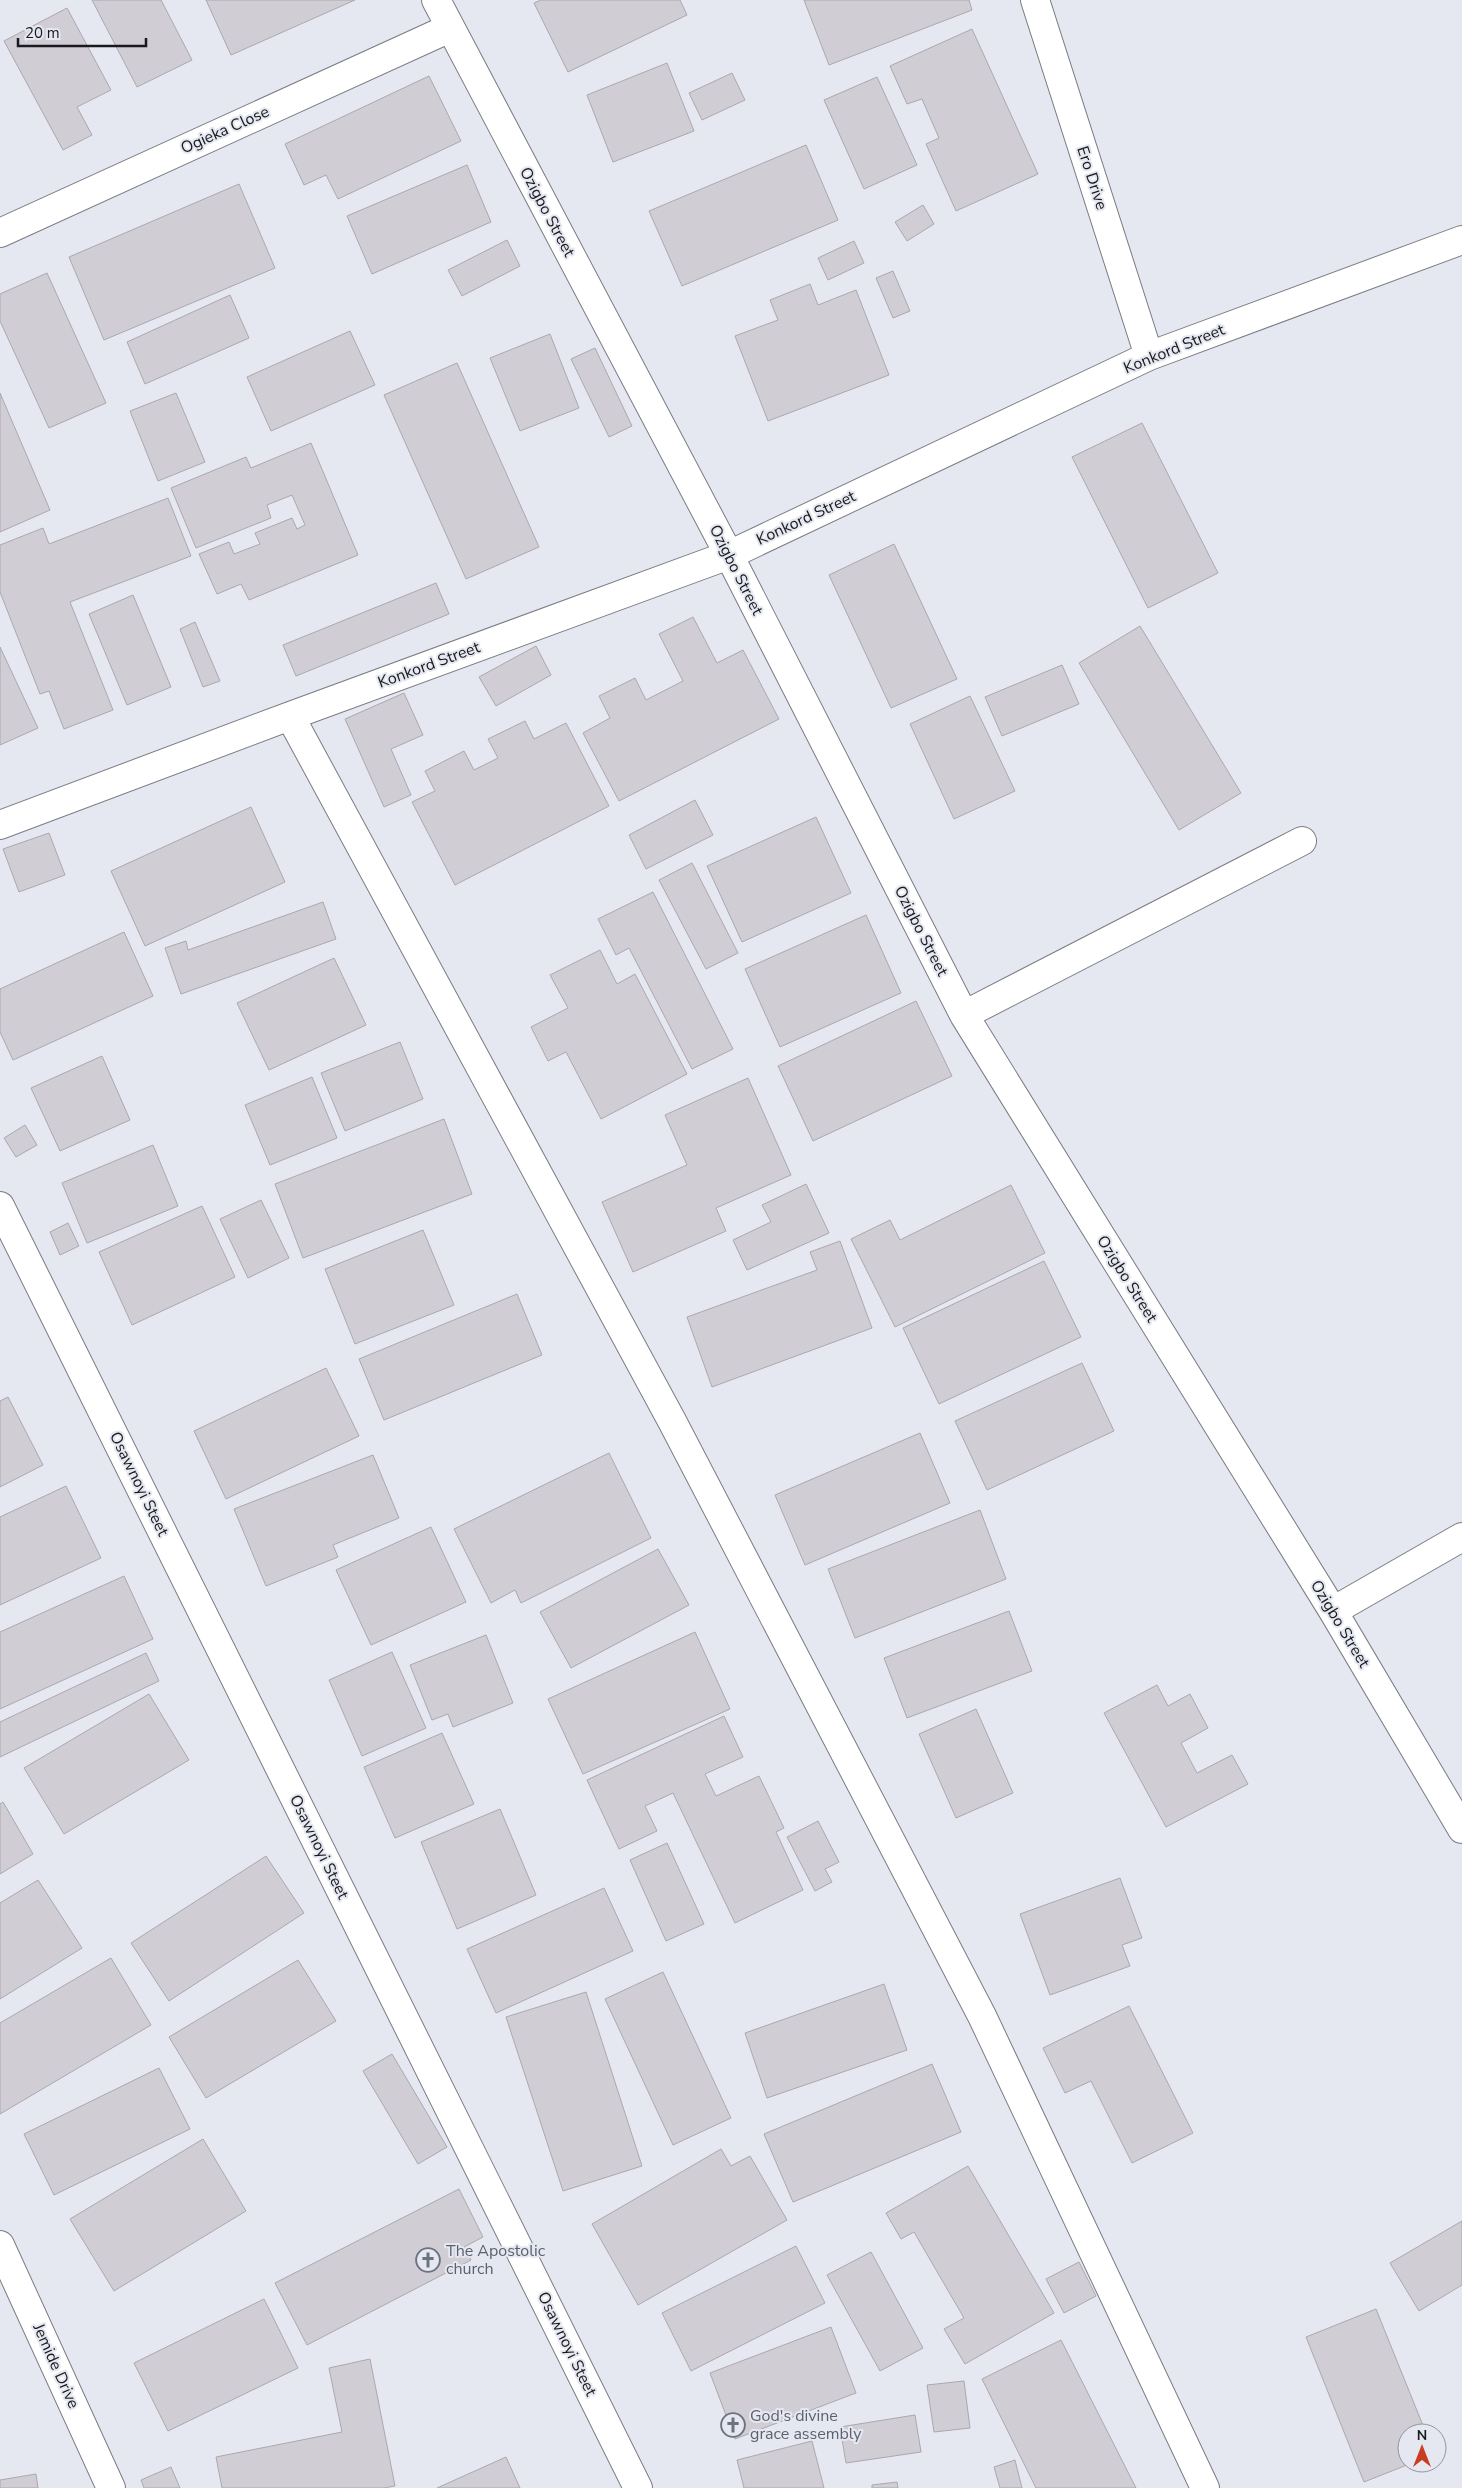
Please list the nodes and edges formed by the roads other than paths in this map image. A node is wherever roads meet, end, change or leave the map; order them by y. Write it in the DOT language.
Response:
graph roads {
  1 [pos="436,0"];
  2 [pos="1035,0"];
  3 [pos="450,28"];
  4 [pos="0,233"];
  5 [pos="1462,240"];
  6 [pos="1149,356"];
  7 [pos="729,555"];
  8 [pos="290,716"];
  9 [pos="0,825"];
  10 [pos="1302,841"];
  11 [pos="964,1016"];
  12 [pos="0,1206"];
  13 [pos="1462,1537"];
  14 [pos="1333,1611"];
  15 [pos="1462,1829"];
  16 [pos="0,2245"];
  17 [pos="112,2488"];
  18 [pos="638,2488"];
  19 [pos="1205,2488"];
  1 -- 3 [label="street, Ozigbo Street"];
  2 -- 6 [label="street, Ero Drive"];
  3 -- 4 [label="street, Ogieka Close"];
  3 -- 7 [label="street, Ozigbo Street"];
  5 -- 6 [label="street, Konkord Street"];
  6 -- 7 [label="street, Konkord Street"];
  7 -- 8 [label="street, Konkord Street"];
  7 -- 11 [label="street, Ozigbo Street"];
  8 -- 9 [label="street, Konkord Street"];
  8 -- 19 [label="street"];
  10 -- 11 [label="street"];
  11 -- 14 [label="street, Ozigbo Street"];
  12 -- 18 [label="street, Osawnoyi Steet"];
  13 -- 14 [label="street"];
  14 -- 15 [label="street, Ozigbo Street"];
  16 -- 17 [label="street, Jemide Drive"];
}
